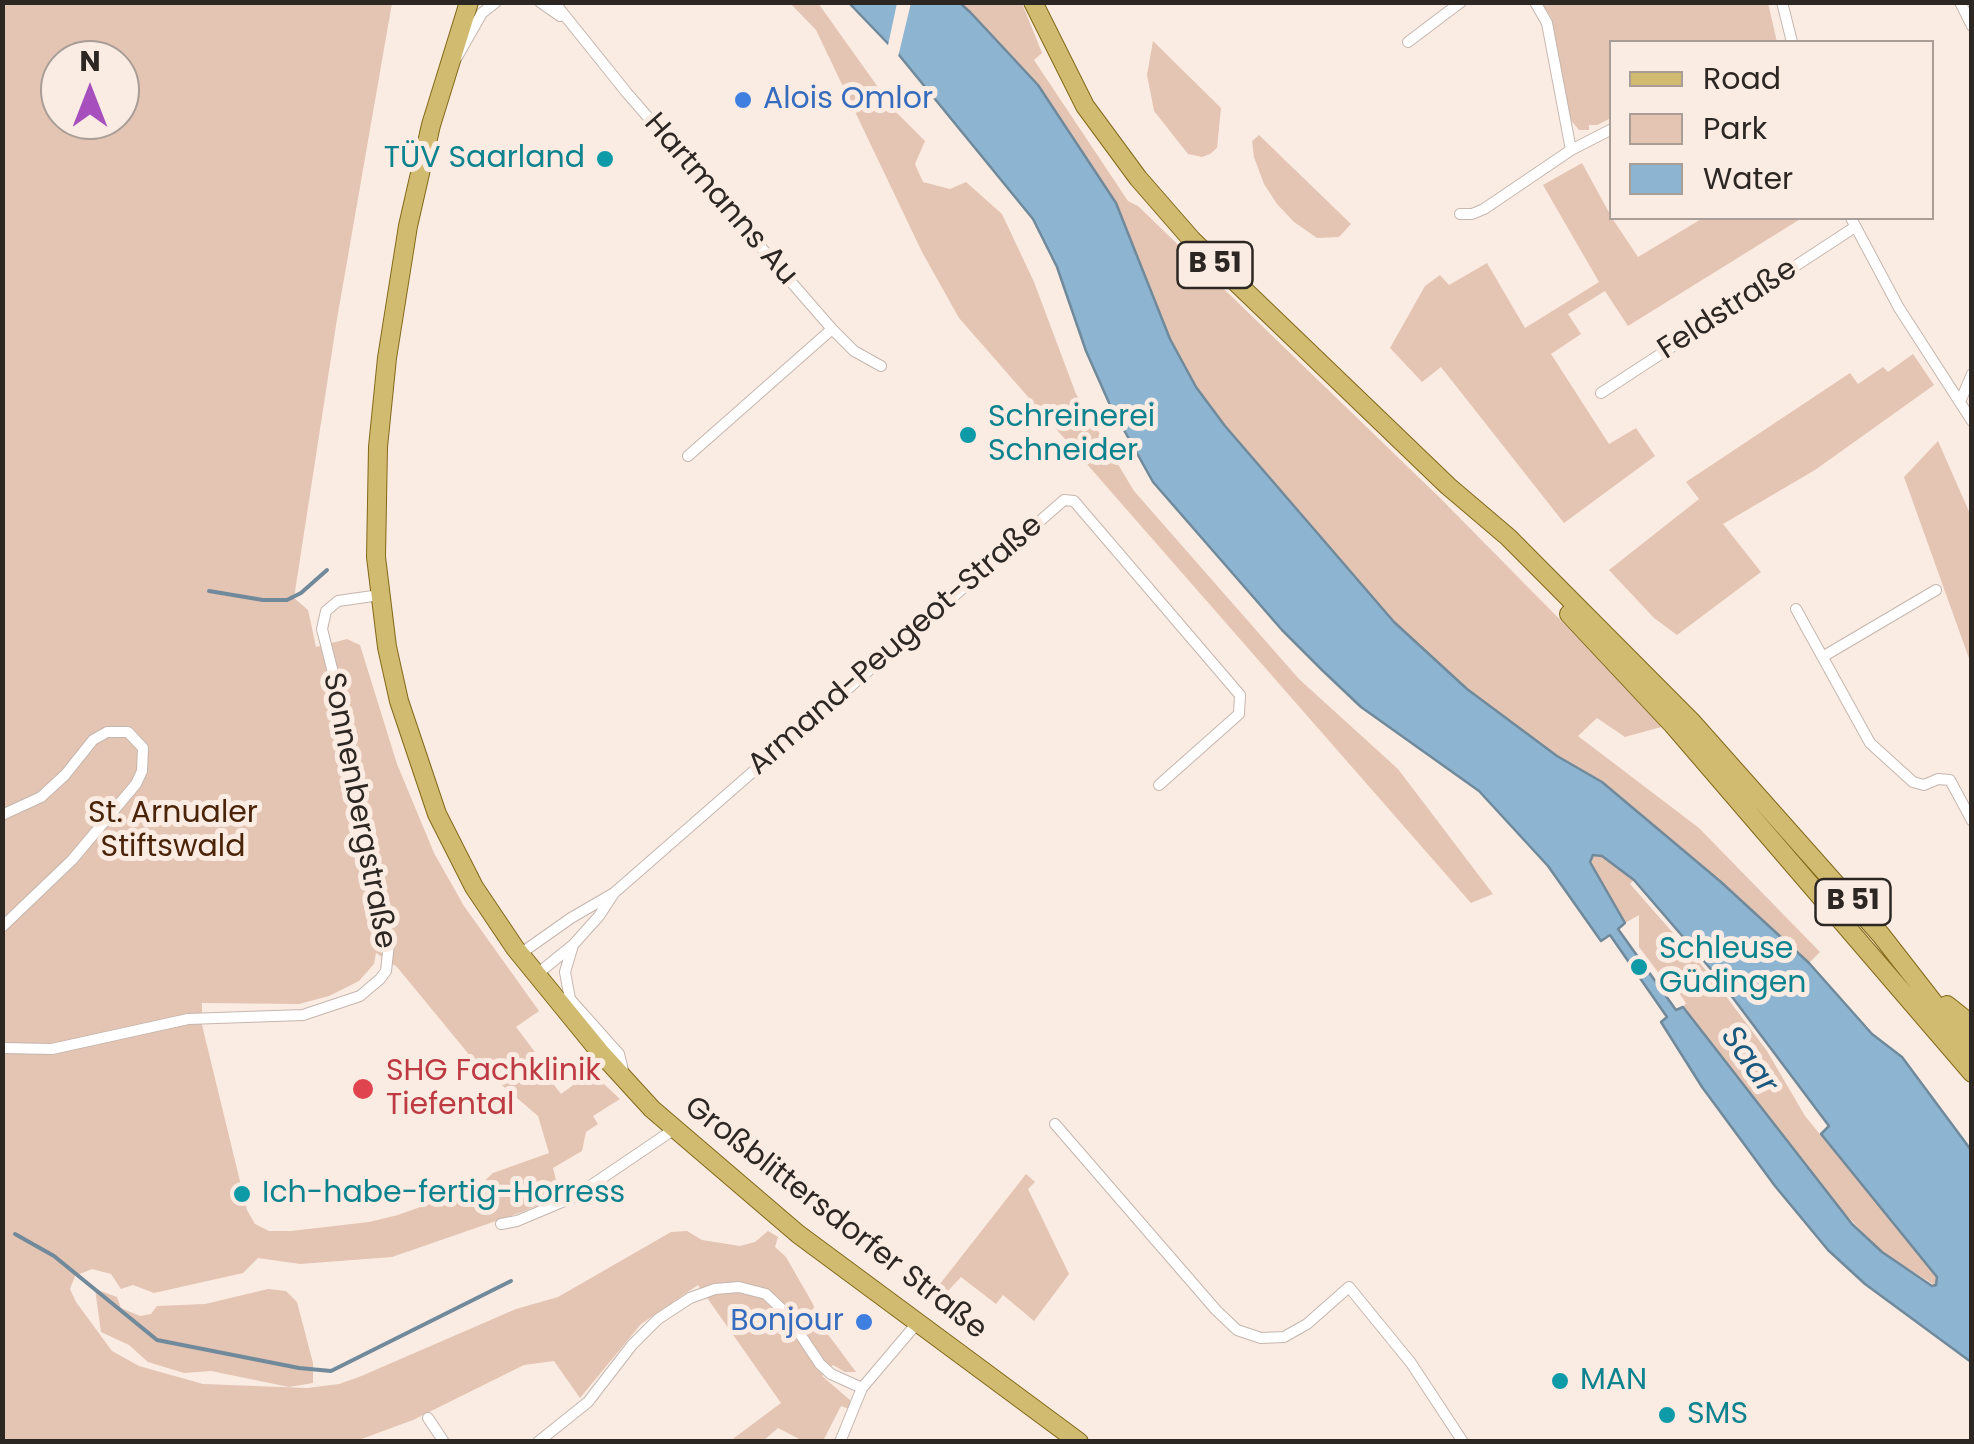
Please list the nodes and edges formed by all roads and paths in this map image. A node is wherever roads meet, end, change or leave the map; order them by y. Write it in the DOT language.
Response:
graph roads {
  1 [pos="468,2"];
  2 [pos="496,2"];
  3 [pos="540,2"];
  4 [pos="554,2"];
  5 [pos="1033,2"];
  6 [pos="1461,2"];
  7 [pos="1535,2"];
  8 [pos="1782,2"];
  9 [pos="1960,2"];
  10 [pos="568,23"];
  11 [pos="1972,26"];
  12 [pos="1792,40"];
  13 [pos="1408,42"];
  14 [pos="450,65"];
  15 [pos="1609,131"];
  16 [pos="1571,150"];
  17 [pos="1460,214"];
  18 [pos="1853,222"];
  19 [pos="832,329"];
  20 [pos="881,366"];
  21 [pos="1972,374"];
  22 [pos="1600,393"];
  23 [pos="1960,402"];
  24 [pos="1972,421"];
  25 [pos="688,456"];
  26 [pos="1448,486"];
  27 [pos="1936,590"];
  28 [pos="380,595"];
  29 [pos="1796,610"];
  30 [pos="1824,656"];
  31 [pos="1159,785"];
  32 [pos="2,815"];
  33 [pos="1971,820"];
  34 [pos="614,893"];
  35 [pos="2,927"];
  36 [pos="573,945"];
  37 [pos="520,954"];
  38 [pos="536,974"];
  39 [pos="1914,975"];
  40 [pos="1922,1012"];
  41 [pos="1972,1025"];
  42 [pos="2,1048"];
  43 [pos="1970,1048"];
  44 [pos="1972,1072"];
  45 [pos="626,1081"];
  46 [pos="1055,1124"];
  47 [pos="673,1130"];
  48 [pos="501,1224"];
  49 [pos="918,1322"];
  50 [pos="862,1388"];
  51 [pos="428,1418"];
  52 [pos="444,1442"];
  53 [pos="538,1442"];
  54 [pos="840,1442"];
  55 [pos="1079,1442"];
  56 [pos="1463,1442"];
  1 -- 14 [label="main road, Großblittersdorfer Straße"];
  2 -- 14 [label="street"];
  3 -- 10 [label="street, Hartmanns Au"];
  4 -- 10 [label="street, Hartmanns Au"];
  5 -- 26 [label="main road, B 51"];
  6 -- 13 [label="street"];
  7 -- 16 [label="street"];
  8 -- 12 [label="street"];
  9 -- 11 [label="street"];
  10 -- 19 [label="street, Hartmanns Au"];
  14 -- 28 [label="main road, Großblittersdorfer Straße"];
  15 -- 16 [label="street"];
  16 -- 17 [label="street"];
  18 -- 22 [label="street, Feldstraße"];
  18 -- 23 [label="street"];
  19 -- 20 [label="street, Hartmanns Au"];
  19 -- 25 [label="street"];
  21 -- 23 [label="street"];
  23 -- 24 [label="street"];
  26 -- 39 [label="main road, B 51"];
  26 -- 40 [label="main road, B 51"];
  27 -- 30 [label="street"];
  28 -- 37 [label="main road, Großblittersdorfer Straße"];
  28 -- 42 [label="street, Sonnenbergstraße"];
  29 -- 30 [label="street"];
  30 -- 33 [label="street"];
  31 -- 34 [label="street, Armand-Peugeot-Straße"];
  32 -- 35 [label="street"];
  34 -- 36 [label="street, Armand-Peugeot-Straße"];
  34 -- 37 [label="street, Armand-Peugeot-Straße"];
  36 -- 38 [label="street, Armand-Peugeot-Straße"];
  36 -- 45 [label="street"];
  37 -- 38 [label="main road, Großblittersdorfer Straße"];
  38 -- 45 [label="main road, Großblittersdorfer Straße"];
  39 -- 41 [label="main road"];
  39 -- 43 [label="main road, B 51"];
  40 -- 43 [label="main road"];
  40 -- 44 [label="main road, B 51"];
  45 -- 47 [label="main road, Großblittersdorfer Straße"];
  46 -- 56 [label="street"];
  47 -- 48 [label="street"];
  47 -- 49 [label="main road, Großblittersdorfer Straße"];
  49 -- 50 [label="street"];
  49 -- 55 [label="main road, Großblittersdorfer Straße"];
  50 -- 53 [label="street"];
  50 -- 54 [label="street"];
  51 -- 52 [label="street"];
}
